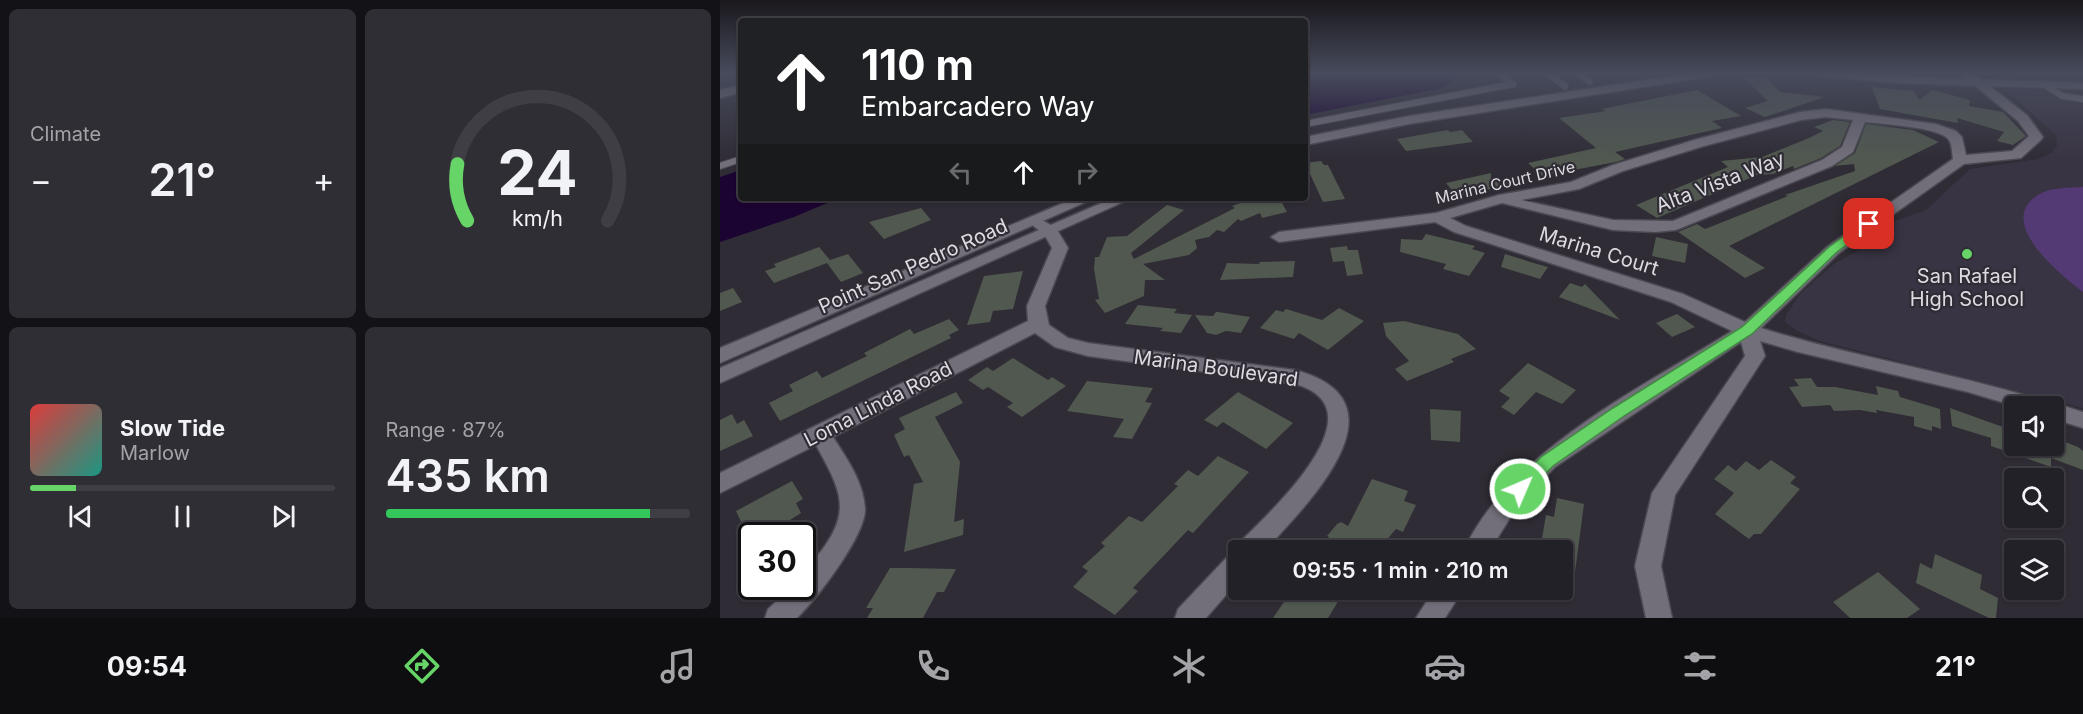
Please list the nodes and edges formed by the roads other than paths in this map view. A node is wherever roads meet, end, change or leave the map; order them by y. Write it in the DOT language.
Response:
graph roads {
  1 [pos="1436,102"];
  2 [pos="1445,102"];
  3 [pos="1518,102"];
  4 [pos="2003,102"];
  5 [pos="1860,119"];
  6 [pos="1308,123"];
  7 [pos="1308,132"];
  8 [pos="1308,140"];
  9 [pos="738,160"];
  10 [pos="1960,160"];
  11 [pos="720,166"];
  12 [pos="1499,199"];
  13 [pos="1083,201"];
  14 [pos="1116,201"];
  15 [pos="1437,217"];
  16 [pos="1043,226"];
  17 [pos="1279,237"];
  18 [pos="1036,324"];
  19 [pos="1747,330"];
  20 [pos="720,356"];
  21 [pos="720,376"];
  22 [pos="2005,396"];
  23 [pos="2064,414"];
  24 [pos="2083,420"];
  25 [pos="820,433"];
  26 [pos="720,484"];
  27 [pos="1258,540"];
  28 [pos="1483,540"];
  29 [pos="1228,574"];
  30 [pos="1442,600"];
  31 [pos="778,618"];
  32 [pos="1188,618"];
  33 [pos="1429,618"];
  34 [pos="1659,618"];
  1 -- 6 [label="lane"];
  2 -- 7 [label="street"];
  3 -- 8 [label="street"];
  4 -- 10 [label="street"];
  5 -- 10 [label="street, Marina Court Drive"];
  5 -- 12 [label="street, Marina Court Drive"];
  5 -- 12 [label="street, Alta Vista Way"];
  9 -- 11 [label="lane"];
  10 -- 19 [label="street"];
  12 -- 15 [label="street, Marina Court Drive"];
  13 -- 16 [label="street, Point San Pedro Road"];
  14 -- 16 [label="street, Point San Pedro Road"];
  15 -- 17 [label="street, Marina Court Drive"];
  15 -- 19 [label="street, Marina Court"];
  16 -- 18 [label="street"];
  16 -- 20 [label="street, Point San Pedro Road"];
  16 -- 21 [label="street, Point San Pedro Road"];
  18 -- 25 [label="street, Loma Linda Road"];
  18 -- 27 [label="street, Marina Boulevard"];
  19 -- 22 [label="street, Marina Court"];
  19 -- 28 [label="street"];
  19 -- 34 [label="street"];
  23 -- 24 [label="street"];
  25 -- 26 [label="street, Loma Linda Road"];
  25 -- 31 [label="street"];
  29 -- 32 [label="street"];
  30 -- 33 [label="street"];
}
